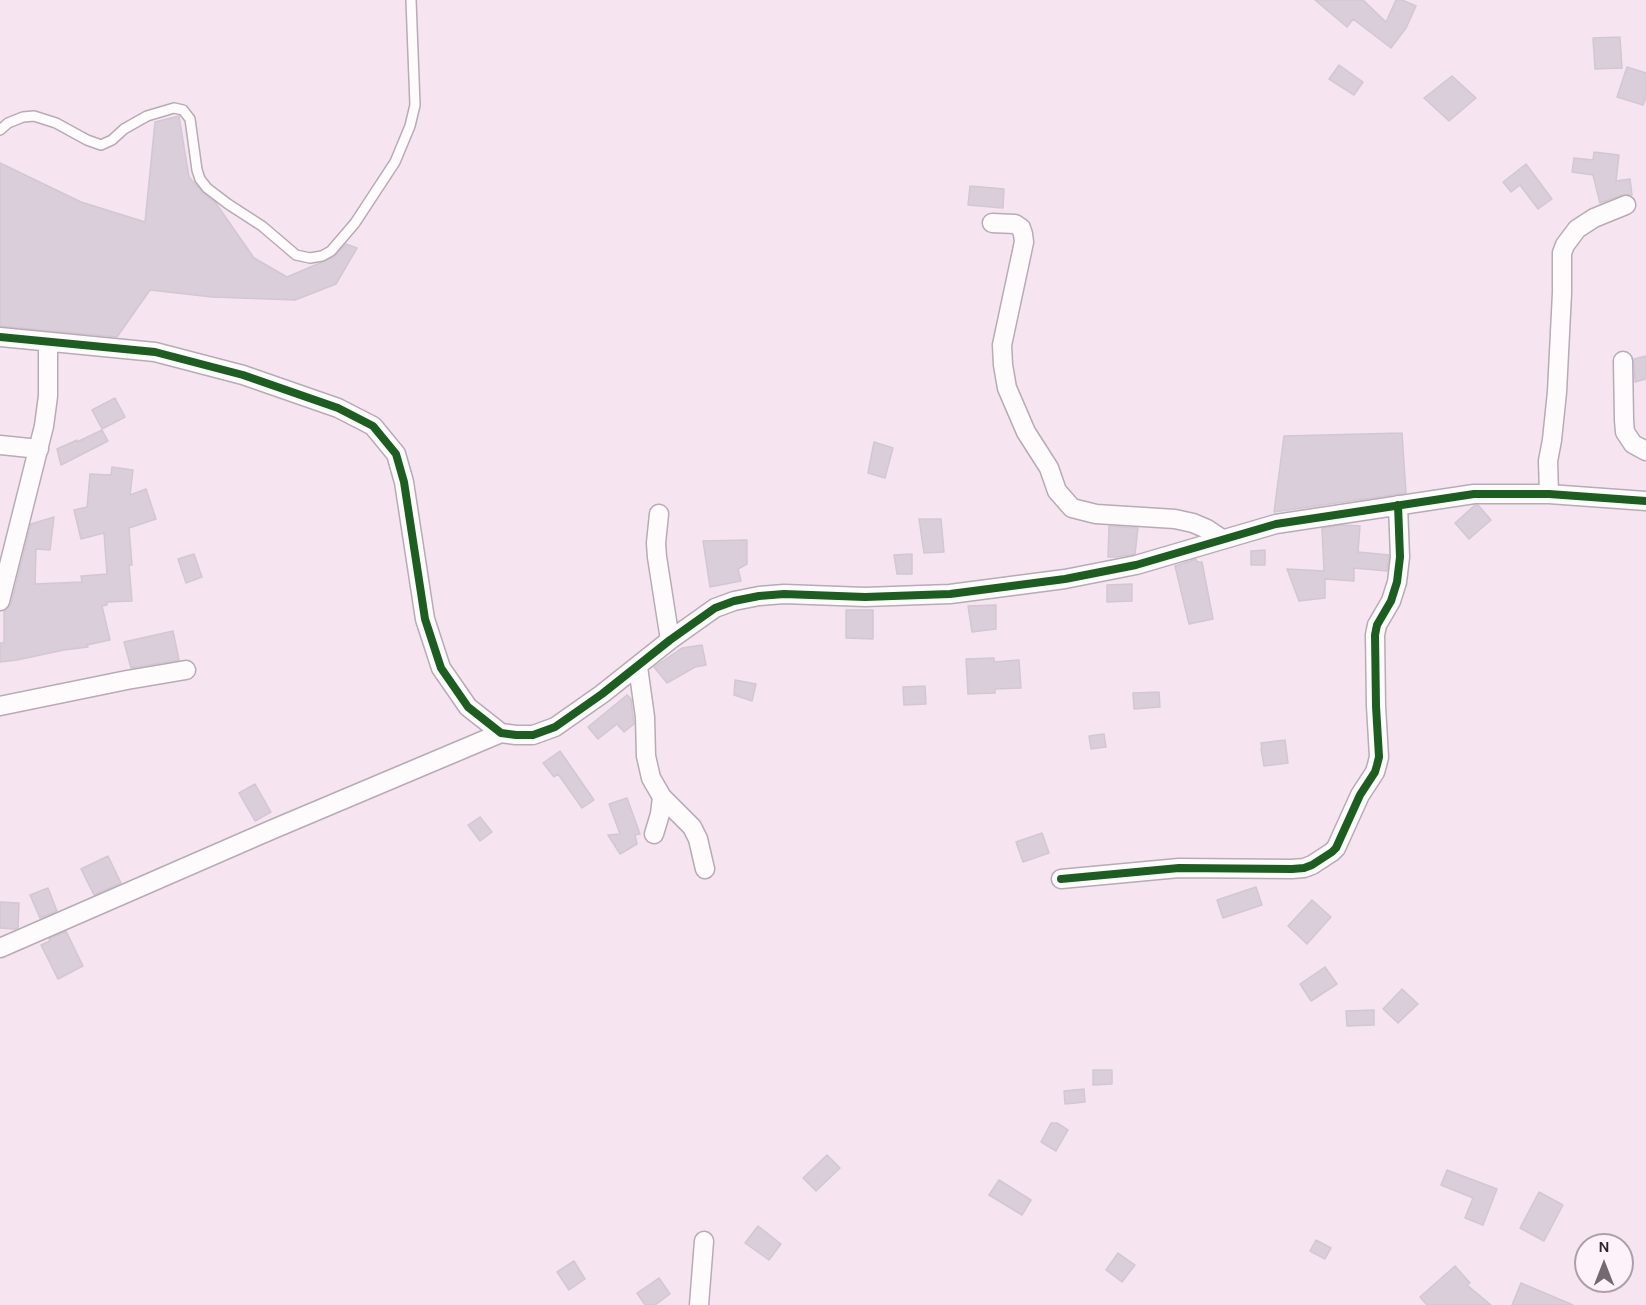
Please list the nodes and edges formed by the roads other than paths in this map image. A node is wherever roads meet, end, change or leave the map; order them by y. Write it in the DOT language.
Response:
graph roads {
  1 [pos="411,0"];
  2 [pos="0,130"];
  3 [pos="1626,205"];
  4 [pos="992,222"];
  5 [pos="0,337"];
  6 [pos="48,342"];
  7 [pos="1623,362"];
  8 [pos="0,445"];
  9 [pos="39,448"];
  10 [pos="1646,451"];
  11 [pos="1549,494"];
  12 [pos="1646,501"];
  13 [pos="1398,504"];
  14 [pos="659,514"];
  15 [pos="1222,539"];
  16 [pos="0,601"];
  17 [pos="670,640"];
  18 [pos="638,667"];
  19 [pos="186,670"];
  20 [pos="0,706"];
  21 [pos="501,733"];
  22 [pos="662,796"];
  23 [pos="654,834"];
  24 [pos="705,870"];
  25 [pos="1061,879"];
  26 [pos="0,948"];
  27 [pos="704,1240"];
  28 [pos="699,1305"];
  1 -- 2 [label="lane"];
  3 -- 11 [label="street"];
  4 -- 15 [label="street"];
  5 -- 6 [label="street"];
  6 -- 9 [label="street"];
  6 -- 21 [label="street"];
  7 -- 10 [label="street"];
  8 -- 9 [label="street"];
  9 -- 16 [label="street"];
  11 -- 12 [label="street"];
  11 -- 13 [label="street"];
  13 -- 15 [label="street"];
  13 -- 25 [label="street"];
  14 -- 17 [label="street"];
  15 -- 17 [label="street"];
  17 -- 18 [label="street"];
  18 -- 21 [label="street"];
  18 -- 22 [label="street"];
  19 -- 20 [label="street"];
  21 -- 26 [label="street"];
  22 -- 23 [label="street"];
  22 -- 24 [label="street"];
  27 -- 28 [label="street"];
}
